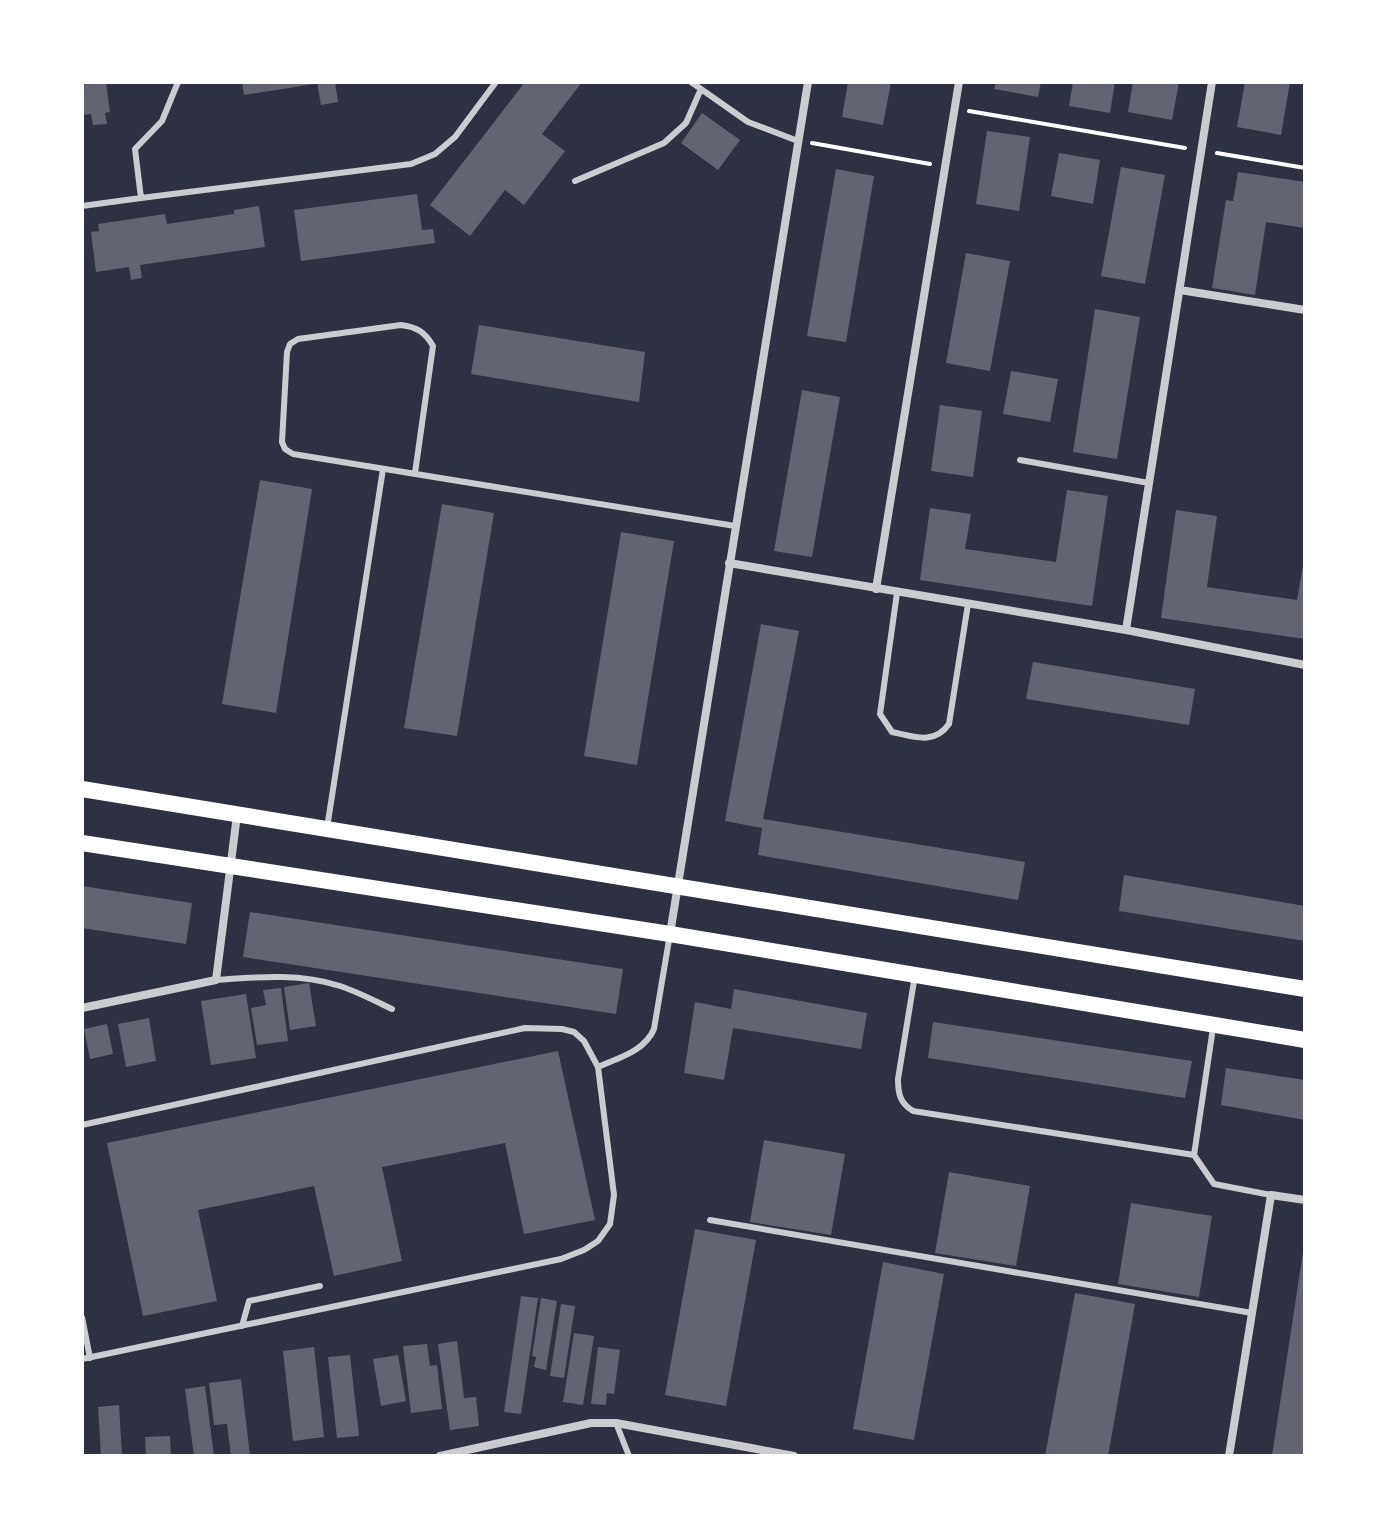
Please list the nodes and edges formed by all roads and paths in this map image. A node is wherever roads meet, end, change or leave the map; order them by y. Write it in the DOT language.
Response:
graph roads {
  1 [pos="178,82"];
  2 [pos="496,82"];
  3 [pos="691,82"];
  4 [pos="808,82"];
  5 [pos="959,82"];
  6 [pos="1212,82"];
  7 [pos="701,89"];
  8 [pos="955,109"];
  9 [pos="798,141"];
  10 [pos="1201,151"];
  11 [pos="946,166"];
  12 [pos="1305,168"];
  13 [pos="575,181"];
  14 [pos="141,198"];
  15 [pos="82,206"];
  16 [pos="1180,290"];
  17 [pos="1305,310"];
  18 [pos="1020,460"];
  19 [pos="383,469"];
  20 [pos="415,473"];
  21 [pos="1149,483"];
  22 [pos="735,526"];
  23 [pos="729,563"];
  24 [pos="876,589"];
  25 [pos="897,593"];
  26 [pos="968,604"];
  27 [pos="1126,630"];
  28 [pos="1305,665"];
  29 [pos="82,789"];
  30 [pos="237,814"];
  31 [pos="327,828"];
  32 [pos="82,843"];
  33 [pos="230,865"];
  34 [pos="677,886"];
  35 [pos="670,934"];
  36 [pos="915,975"];
  37 [pos="216,980"];
  38 [pos="1305,989"];
  39 [pos="82,1008"];
  40 [pos="392,1009"];
  41 [pos="1213,1025"];
  42 [pos="1305,1040"];
  43 [pos="598,1067"];
  44 [pos="82,1125"];
  45 [pos="1194,1155"];
  46 [pos="1271,1195"];
  47 [pos="1305,1200"];
  48 [pos="710,1220"];
  49 [pos="320,1286"];
  50 [pos="1252,1313"];
  51 [pos="82,1317"];
  52 [pos="242,1326"];
  53 [pos="86,1358"];
  54 [pos="616,1423"];
  55 [pos="440,1456"];
  56 [pos="629,1456"];
  57 [pos="794,1456"];
  58 [pos="1229,1456"];
  1 -- 14 [label="lane"];
  2 -- 14 [label="lane"];
  3 -- 7 [label="lane"];
  4 -- 9 [label="street"];
  5 -- 8 [label="street"];
  6 -- 10 [label="street"];
  7 -- 9 [label="lane"];
  7 -- 13 [label="lane"];
  8 -- 10 [label="path"];
  8 -- 11 [label="street"];
  9 -- 11 [label="path"];
  9 -- 22 [label="street"];
  10 -- 12 [label="path"];
  10 -- 16 [label="street"];
  11 -- 24 [label="street"];
  14 -- 15 [label="lane"];
  16 -- 17 [label="street"];
  16 -- 21 [label="street"];
  18 -- 21 [label="lane"];
  19 -- 20 [label="lane"];
  19 -- 20 [label="lane"];
  19 -- 31 [label="lane"];
  20 -- 22 [label="lane"];
  21 -- 27 [label="street"];
  22 -- 23 [label="street"];
  23 -- 24 [label="street"];
  23 -- 34 [label="street"];
  24 -- 25 [label="street"];
  25 -- 26 [label="street"];
  25 -- 26 [label="lane"];
  26 -- 27 [label="street"];
  27 -- 28 [label="street"];
  29 -- 30 [label="main road"];
  30 -- 31 [label="main road"];
  30 -- 33 [label="street"];
  31 -- 34 [label="main road"];
  32 -- 33 [label="main road"];
  33 -- 35 [label="main road"];
  33 -- 37 [label="street"];
  34 -- 35 [label="street"];
  34 -- 38 [label="main road"];
  35 -- 36 [label="main road"];
  35 -- 43 [label="lane"];
  36 -- 41 [label="main road"];
  36 -- 45 [label="lane"];
  37 -- 39 [label="street"];
  37 -- 40 [label="lane"];
  41 -- 42 [label="main road"];
  41 -- 45 [label="lane"];
  43 -- 44 [label="lane"];
  43 -- 52 [label="lane"];
  45 -- 46 [label="lane"];
  46 -- 47 [label="street"];
  46 -- 50 [label="street"];
  48 -- 50 [label="lane"];
  49 -- 52 [label="lane"];
  50 -- 58 [label="street"];
  51 -- 53 [label="lane"];
  52 -- 53 [label="lane"];
  54 -- 55 [label="street"];
  54 -- 56 [label="lane"];
  54 -- 57 [label="street"];
}
